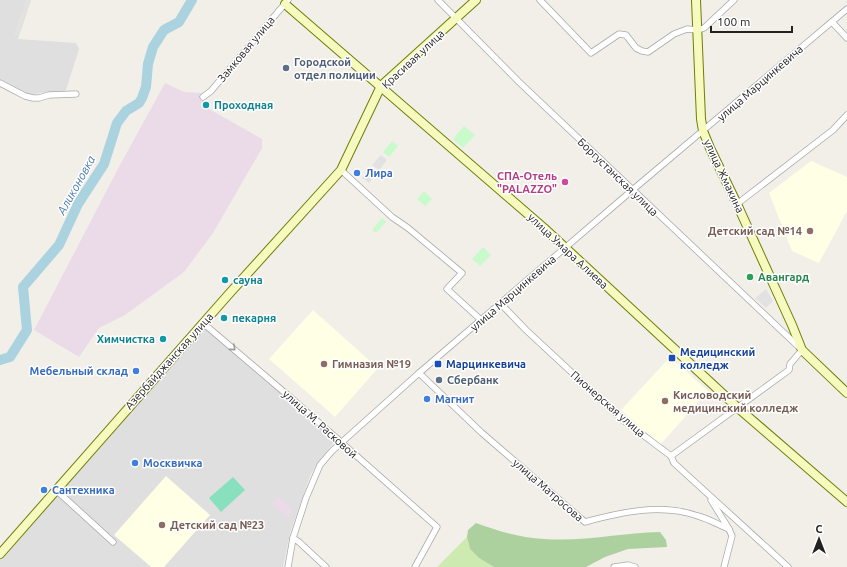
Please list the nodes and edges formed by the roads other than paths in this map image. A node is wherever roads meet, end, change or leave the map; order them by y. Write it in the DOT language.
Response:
graph roads {
  1 [pos="438,0"];
  2 [pos="476,0"];
  3 [pos="540,0"];
  4 [pos="696,0"];
  5 [pos="734,0"];
  6 [pos="287,2"];
  7 [pos="847,9"];
  8 [pos="455,19"];
  9 [pos="832,22"];
  10 [pos="698,30"];
  11 [pos="847,38"];
  12 [pos="0,83"];
  13 [pos="382,86"];
  14 [pos="76,94"];
  15 [pos="203,97"];
  16 [pos="847,115"];
  17 [pos="703,131"];
  18 [pos="341,170"];
  19 [pos="632,190"];
  20 [pos="737,204"];
  21 [pos="566,247"];
  22 [pos="501,304"];
  23 [pos="481,320"];
  24 [pos="203,323"];
  25 [pos="802,350"];
  26 [pos="419,373"];
  27 [pos="847,393"];
  28 [pos="738,408"];
  29 [pos="340,442"];
  30 [pos="670,456"];
  31 [pos="56,490"];
  32 [pos="707,494"];
  33 [pos="847,502"];
  34 [pos="730,529"];
  35 [pos="293,538"];
  36 [pos="114,542"];
  37 [pos="0,554"];
  38 [pos="288,567"];
  39 [pos="326,567"];
  40 [pos="414,567"];
  41 [pos="614,567"];
  42 [pos="635,567"];
  43 [pos="724,567"];
  44 [pos="788,567"];
  1 -- 8 [label="street, Боргустанская улица"];
  2 -- 8 [label="street, Красивая улица"];
  3 -- 10 [label="street"];
  4 -- 10 [label="street, улица Жмакина"];
  5 -- 10 [label="street"];
  6 -- 13 [label="street, улица Умара Алиева"];
  6 -- 15 [label="street, Замковая улица"];
  7 -- 9 [label="street, улица Марцинкевича"];
  8 -- 13 [label="street, Красивая улица"];
  8 -- 19 [label="street, Боргустанская улица"];
  9 -- 11 [label="street"];
  9 -- 17 [label="street, улица Марцинкевича"];
  10 -- 17 [label="street, улица Жмакина"];
  12 -- 14 [label="street"];
  13 -- 18 [label="street, Красивая улица"];
  13 -- 21 [label="street, улица Умара Алиева"];
  16 -- 20 [label="street"];
  17 -- 19 [label="street, улица Марцинкевича"];
  17 -- 20 [label="street, улица Жмакина"];
  18 -- 23 [label="street"];
  18 -- 24 [label="street, Азербайджанская улица"];
  19 -- 21 [label="street, улица Марцинкевича"];
  19 -- 25 [label="street, Боргустанская улица"];
  20 -- 25 [label="street, улица Жмакина"];
  21 -- 22 [label="street, улица Марцинкевича"];
  21 -- 28 [label="street, улица Умара Алиева"];
  22 -- 23 [label="street, улица Марцинкевича"];
  22 -- 30 [label="street, Пионерская улица"];
  23 -- 26 [label="street, улица Марцинкевича"];
  24 -- 29 [label="street, улица М. Расковой, one-way"];
  24 -- 31 [label="street, Азербайджанская улица"];
  25 -- 27 [label="street, улица Жмакина"];
  25 -- 28 [label="street"];
  26 -- 29 [label="street, улица Марцинкевича"];
  26 -- 34 [label="street, улица Матросова"];
  28 -- 30 [label="street"];
  28 -- 33 [label="street, улица Умара Алиева"];
  29 -- 35 [label="street, улица Марцинкевича"];
  29 -- 40 [label="street, улица М. Расковой"];
  30 -- 32 [label="street, Пионерская улица"];
  31 -- 36 [label="street"];
  31 -- 37 [label="street, Азербайджанская улица"];
  32 -- 34 [label="street"];
  32 -- 44 [label="street, Пионерская улица"];
  34 -- 43 [label="street"];
  35 -- 38 [label="street, улица Марцинкевича"];
  35 -- 39 [label="street"];
  41 -- 42 [label="street"];
}
